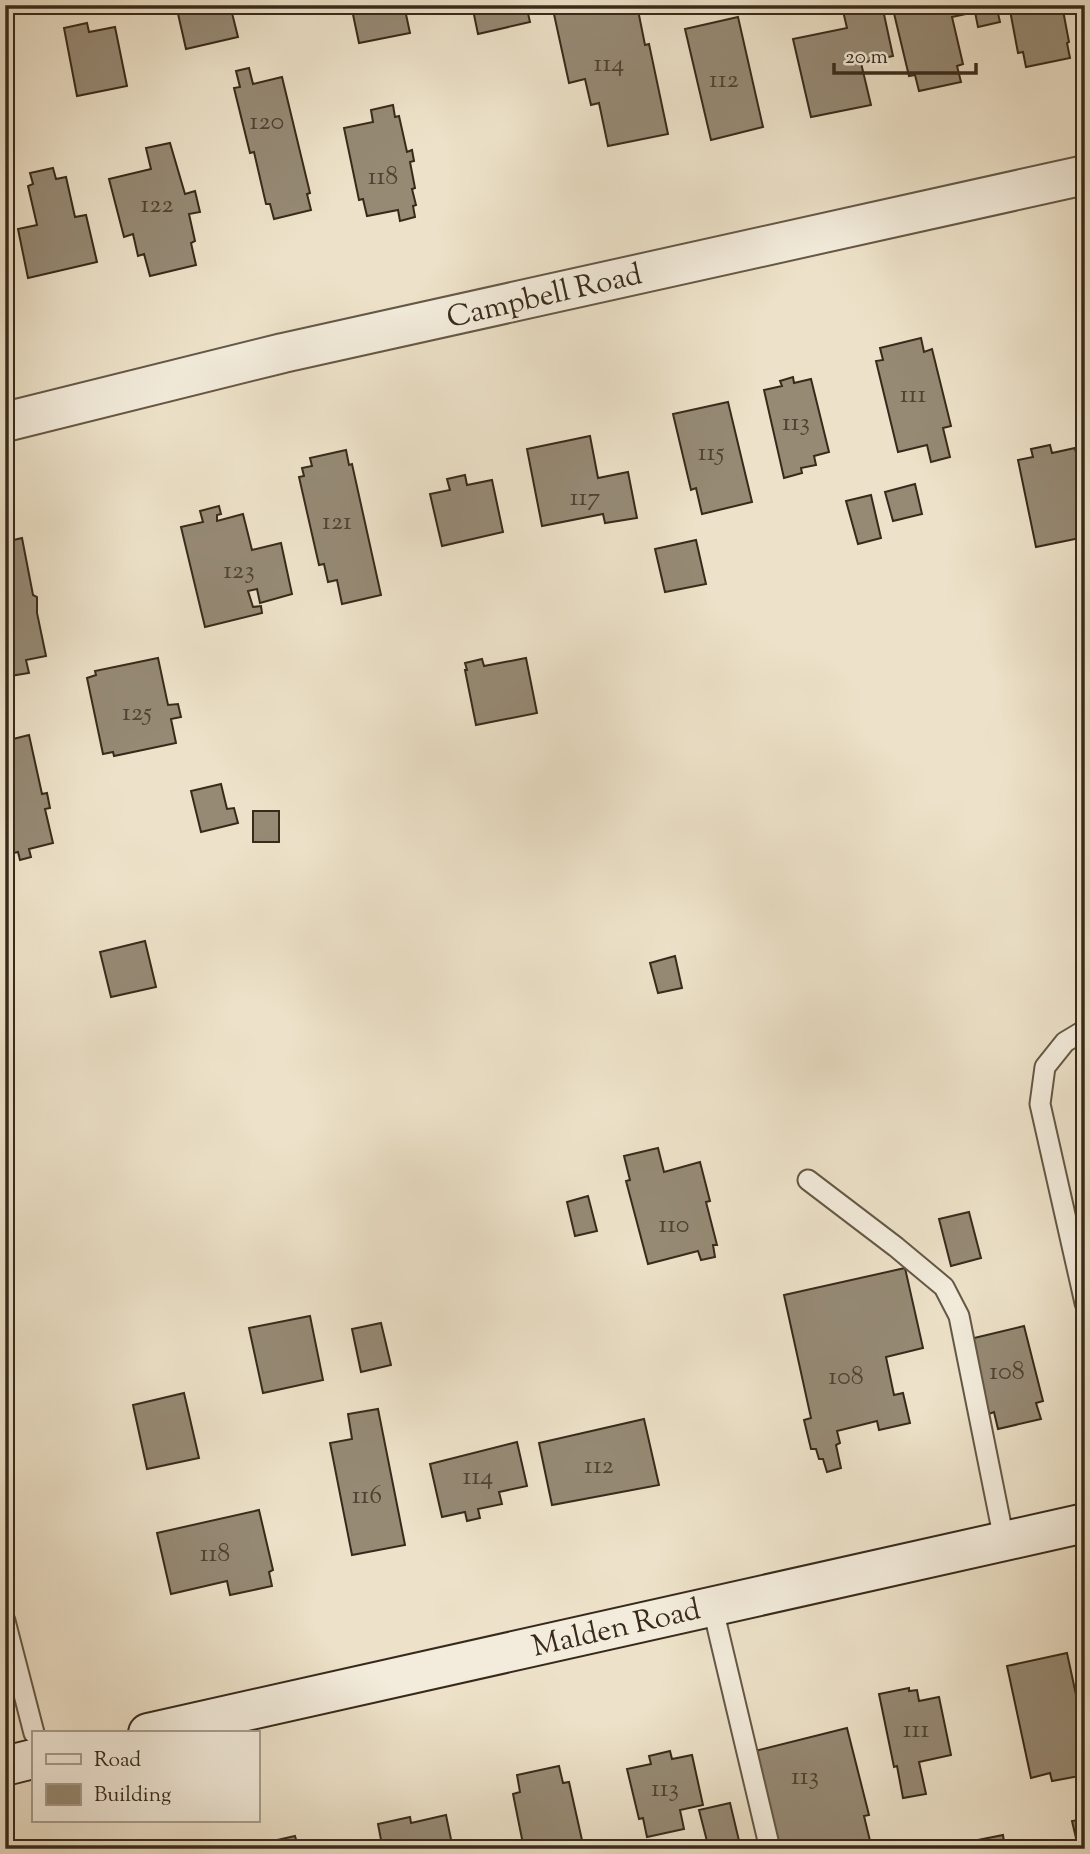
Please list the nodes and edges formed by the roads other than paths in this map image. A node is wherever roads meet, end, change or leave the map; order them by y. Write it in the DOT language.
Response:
graph roads {
  1 [pos="1085,175"];
  2 [pos="5,422"];
  3 [pos="1085,1030"];
  4 [pos="808,1180"];
  5 [pos="1085,1303"];
  6 [pos="1085,1523"];
  7 [pos="1004,1540"];
  8 [pos="712,1605"];
  9 [pos="5,1621"];
  10 [pos="33,1731"];
  11 [pos="157,1731"];
  12 [pos="32,1759"];
  13 [pos="5,1766"];
  14 [pos="770,1849"];
  1 -- 2 [label="street, Campbell Road"];
  3 -- 5 [label="lane"];
  4 -- 7 [label="lane"];
  6 -- 7 [label="street, Malden Road"];
  7 -- 8 [label="street, Malden Road"];
  8 -- 11 [label="street, Malden Road"];
  8 -- 14 [label="lane"];
  9 -- 10 [label="lane"];
  12 -- 13 [label="street"];
}
